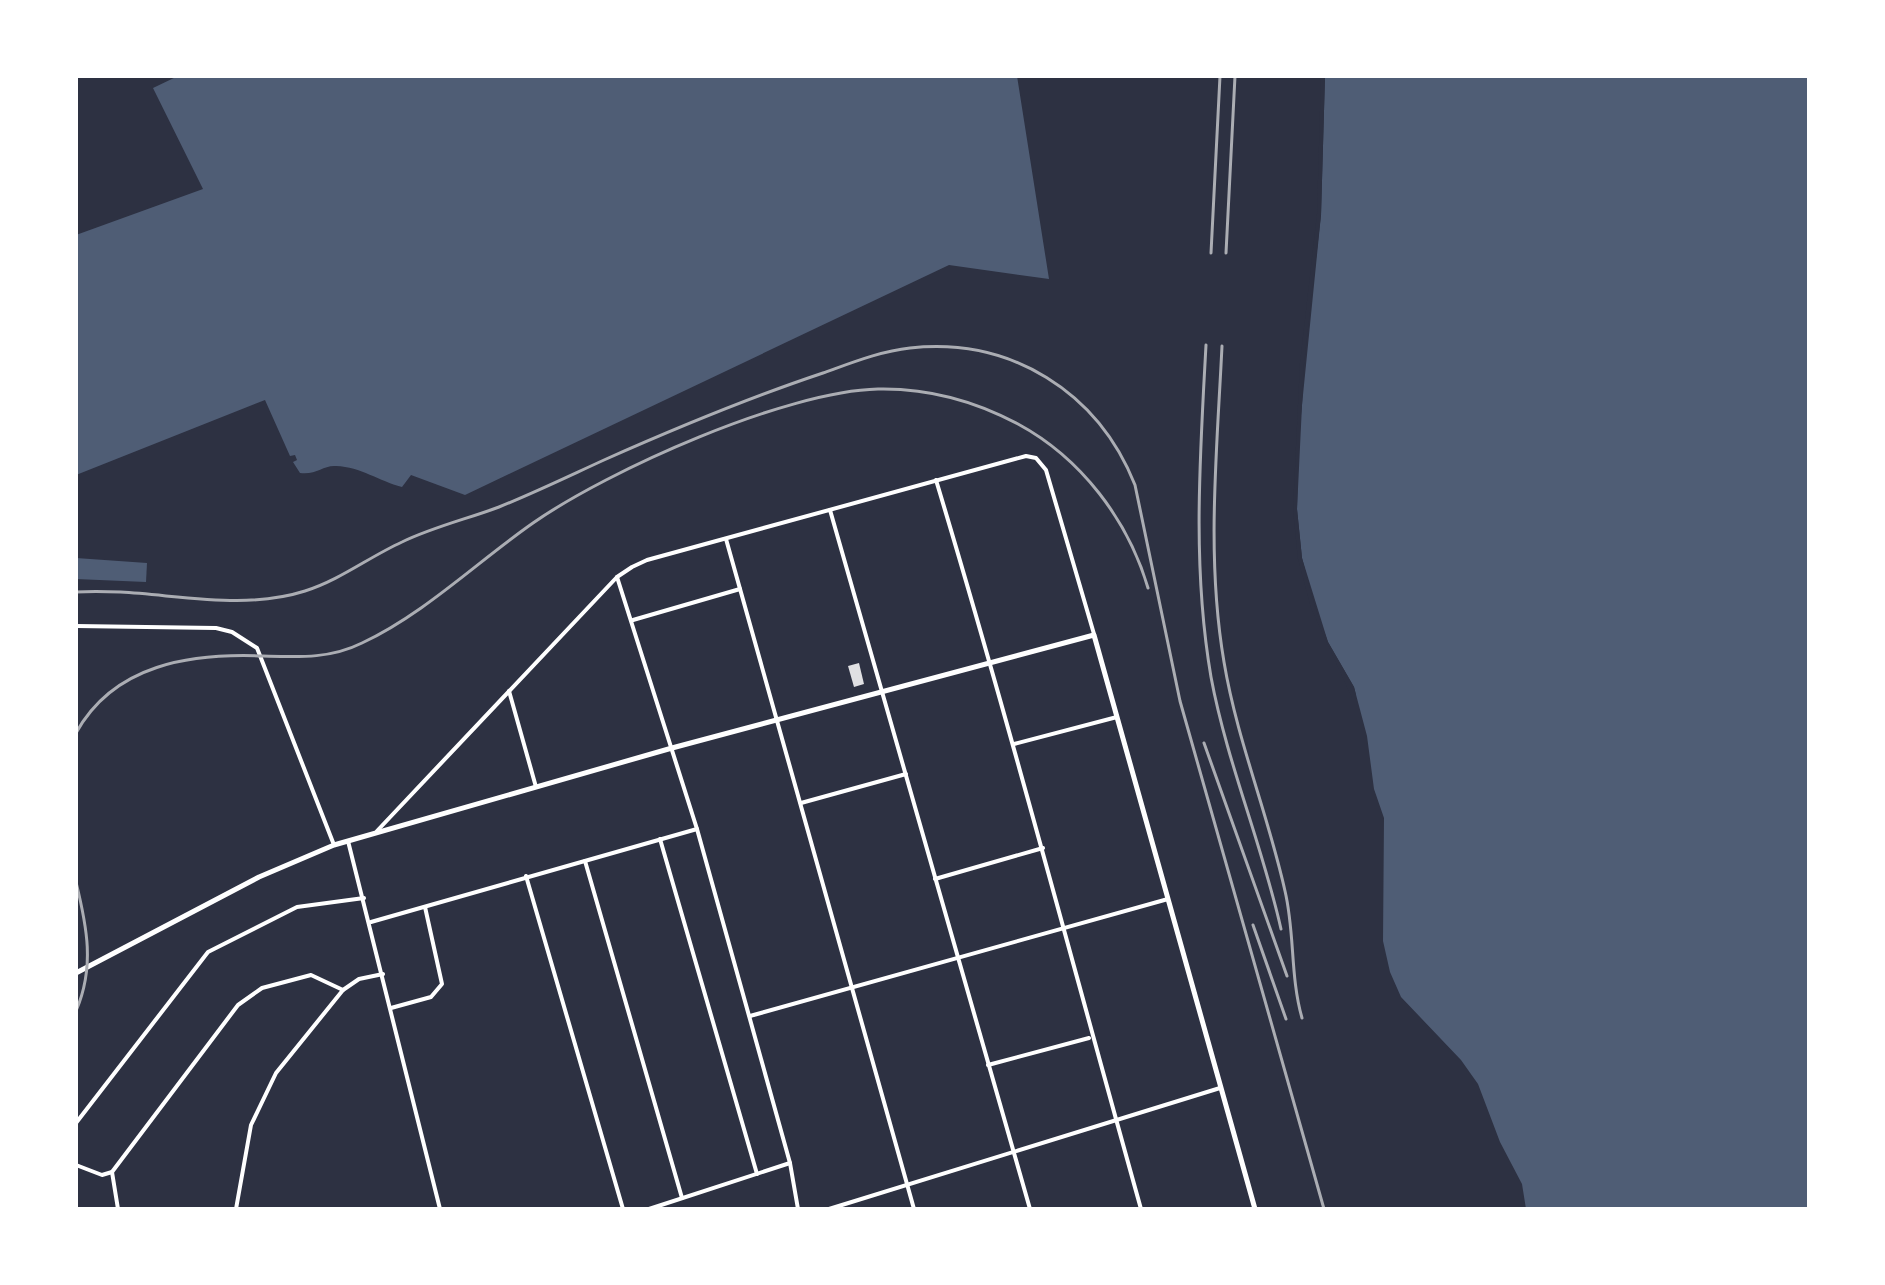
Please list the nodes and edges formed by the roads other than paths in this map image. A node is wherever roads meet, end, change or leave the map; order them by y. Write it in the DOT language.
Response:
graph roads {
  1 [pos="936,479"];
  2 [pos="830,510"];
  3 [pos="726,539"];
  4 [pos="617,577"];
  5 [pos="740,589"];
  6 [pos="633,620"];
  7 [pos="76,626"];
  8 [pos="1094,635"];
  9 [pos="992,665"];
  10 [pos="509,691"];
  11 [pos="883,693"];
  12 [pos="1117,717"];
  13 [pos="775,720"];
  14 [pos="1014,744"];
  15 [pos="672,748"];
  16 [pos="906,774"];
  17 [pos="536,787"];
  18 [pos="801,803"];
  19 [pos="697,829"];
  20 [pos="376,833"];
  21 [pos="660,839"];
  22 [pos="348,841"];
  23 [pos="334,845"];
  24 [pos="1043,848"];
  25 [pos="585,861"];
  26 [pos="526,876"];
  27 [pos="935,879"];
  28 [pos="364,898"];
  29 [pos="1168,899"];
  30 [pos="425,907"];
  31 [pos="371,922"];
  32 [pos="1065,927"];
  33 [pos="957,958"];
  34 [pos="76,973"];
  35 [pos="383,974"];
  36 [pos="853,987"];
  37 [pos="343,990"];
  38 [pos="391,1008"];
  39 [pos="750,1016"];
  40 [pos="1091,1038"];
  41 [pos="988,1065"];
  42 [pos="1220,1088"];
  43 [pos="1116,1120"];
  44 [pos="76,1123"];
  45 [pos="1013,1152"];
  46 [pos="790,1163"];
  47 [pos="76,1165"];
  48 [pos="112,1172"];
  49 [pos="757,1174"];
  50 [pos="906,1184"];
  51 [pos="682,1198"];
  52 [pos="118,1209"];
  53 [pos="236,1209"];
  54 [pos="440,1209"];
  55 [pos="623,1209"];
  56 [pos="649,1209"];
  57 [pos="798,1209"];
  58 [pos="829,1209"];
  59 [pos="914,1209"];
  60 [pos="1030,1209"];
  61 [pos="1141,1209"];
  62 [pos="1255,1209"];
  1 -- 2 [label="street"];
  1 -- 8 [label="street"];
  1 -- 9 [label="street"];
  2 -- 3 [label="street"];
  2 -- 11 [label="street"];
  3 -- 4 [label="street"];
  3 -- 5 [label="street"];
  4 -- 6 [label="street"];
  4 -- 10 [label="street"];
  5 -- 6 [label="street"];
  5 -- 13 [label="street"];
  6 -- 15 [label="street"];
  7 -- 23 [label="street"];
  8 -- 9 [label="street"];
  8 -- 12 [label="street"];
  9 -- 11 [label="street"];
  9 -- 14 [label="street"];
  10 -- 17 [label="street"];
  10 -- 20 [label="street"];
  11 -- 13 [label="street"];
  11 -- 16 [label="street"];
  12 -- 14 [label="street"];
  12 -- 29 [label="street"];
  13 -- 15 [label="street"];
  13 -- 18 [label="street"];
  14 -- 24 [label="street"];
  15 -- 17 [label="street"];
  15 -- 19 [label="street"];
  16 -- 18 [label="street"];
  16 -- 27 [label="street"];
  17 -- 20 [label="street"];
  18 -- 36 [label="street"];
  19 -- 21 [label="street"];
  19 -- 39 [label="street"];
  20 -- 22 [label="street"];
  21 -- 25 [label="street"];
  21 -- 49 [label="street"];
  22 -- 23 [label="street"];
  22 -- 28 [label="street"];
  23 -- 34 [label="street"];
  24 -- 27 [label="street"];
  24 -- 32 [label="street"];
  25 -- 26 [label="street"];
  25 -- 51 [label="street"];
  26 -- 30 [label="street"];
  26 -- 55 [label="street"];
  27 -- 33 [label="street"];
  28 -- 31 [label="street"];
  28 -- 44 [label="street"];
  29 -- 32 [label="street"];
  29 -- 42 [label="street"];
  30 -- 31 [label="street"];
  30 -- 38 [label="street"];
  31 -- 35 [label="street"];
  32 -- 33 [label="street"];
  32 -- 40 [label="street"];
  33 -- 36 [label="street"];
  33 -- 41 [label="street"];
  35 -- 37 [label="street"];
  35 -- 38 [label="street"];
  36 -- 39 [label="street"];
  36 -- 50 [label="street"];
  37 -- 48 [label="street"];
  37 -- 53 [label="street"];
  38 -- 54 [label="street"];
  39 -- 46 [label="street"];
  40 -- 41 [label="street"];
  40 -- 43 [label="street"];
  41 -- 45 [label="street"];
  42 -- 43 [label="street"];
  42 -- 62 [label="street"];
  43 -- 45 [label="street"];
  43 -- 61 [label="street"];
  45 -- 50 [label="street"];
  45 -- 60 [label="street"];
  46 -- 49 [label="street"];
  46 -- 57 [label="street"];
  47 -- 48 [label="street"];
  48 -- 52 [label="street"];
  49 -- 51 [label="street"];
  50 -- 58 [label="street"];
  50 -- 59 [label="street"];
  51 -- 56 [label="street"];
}
